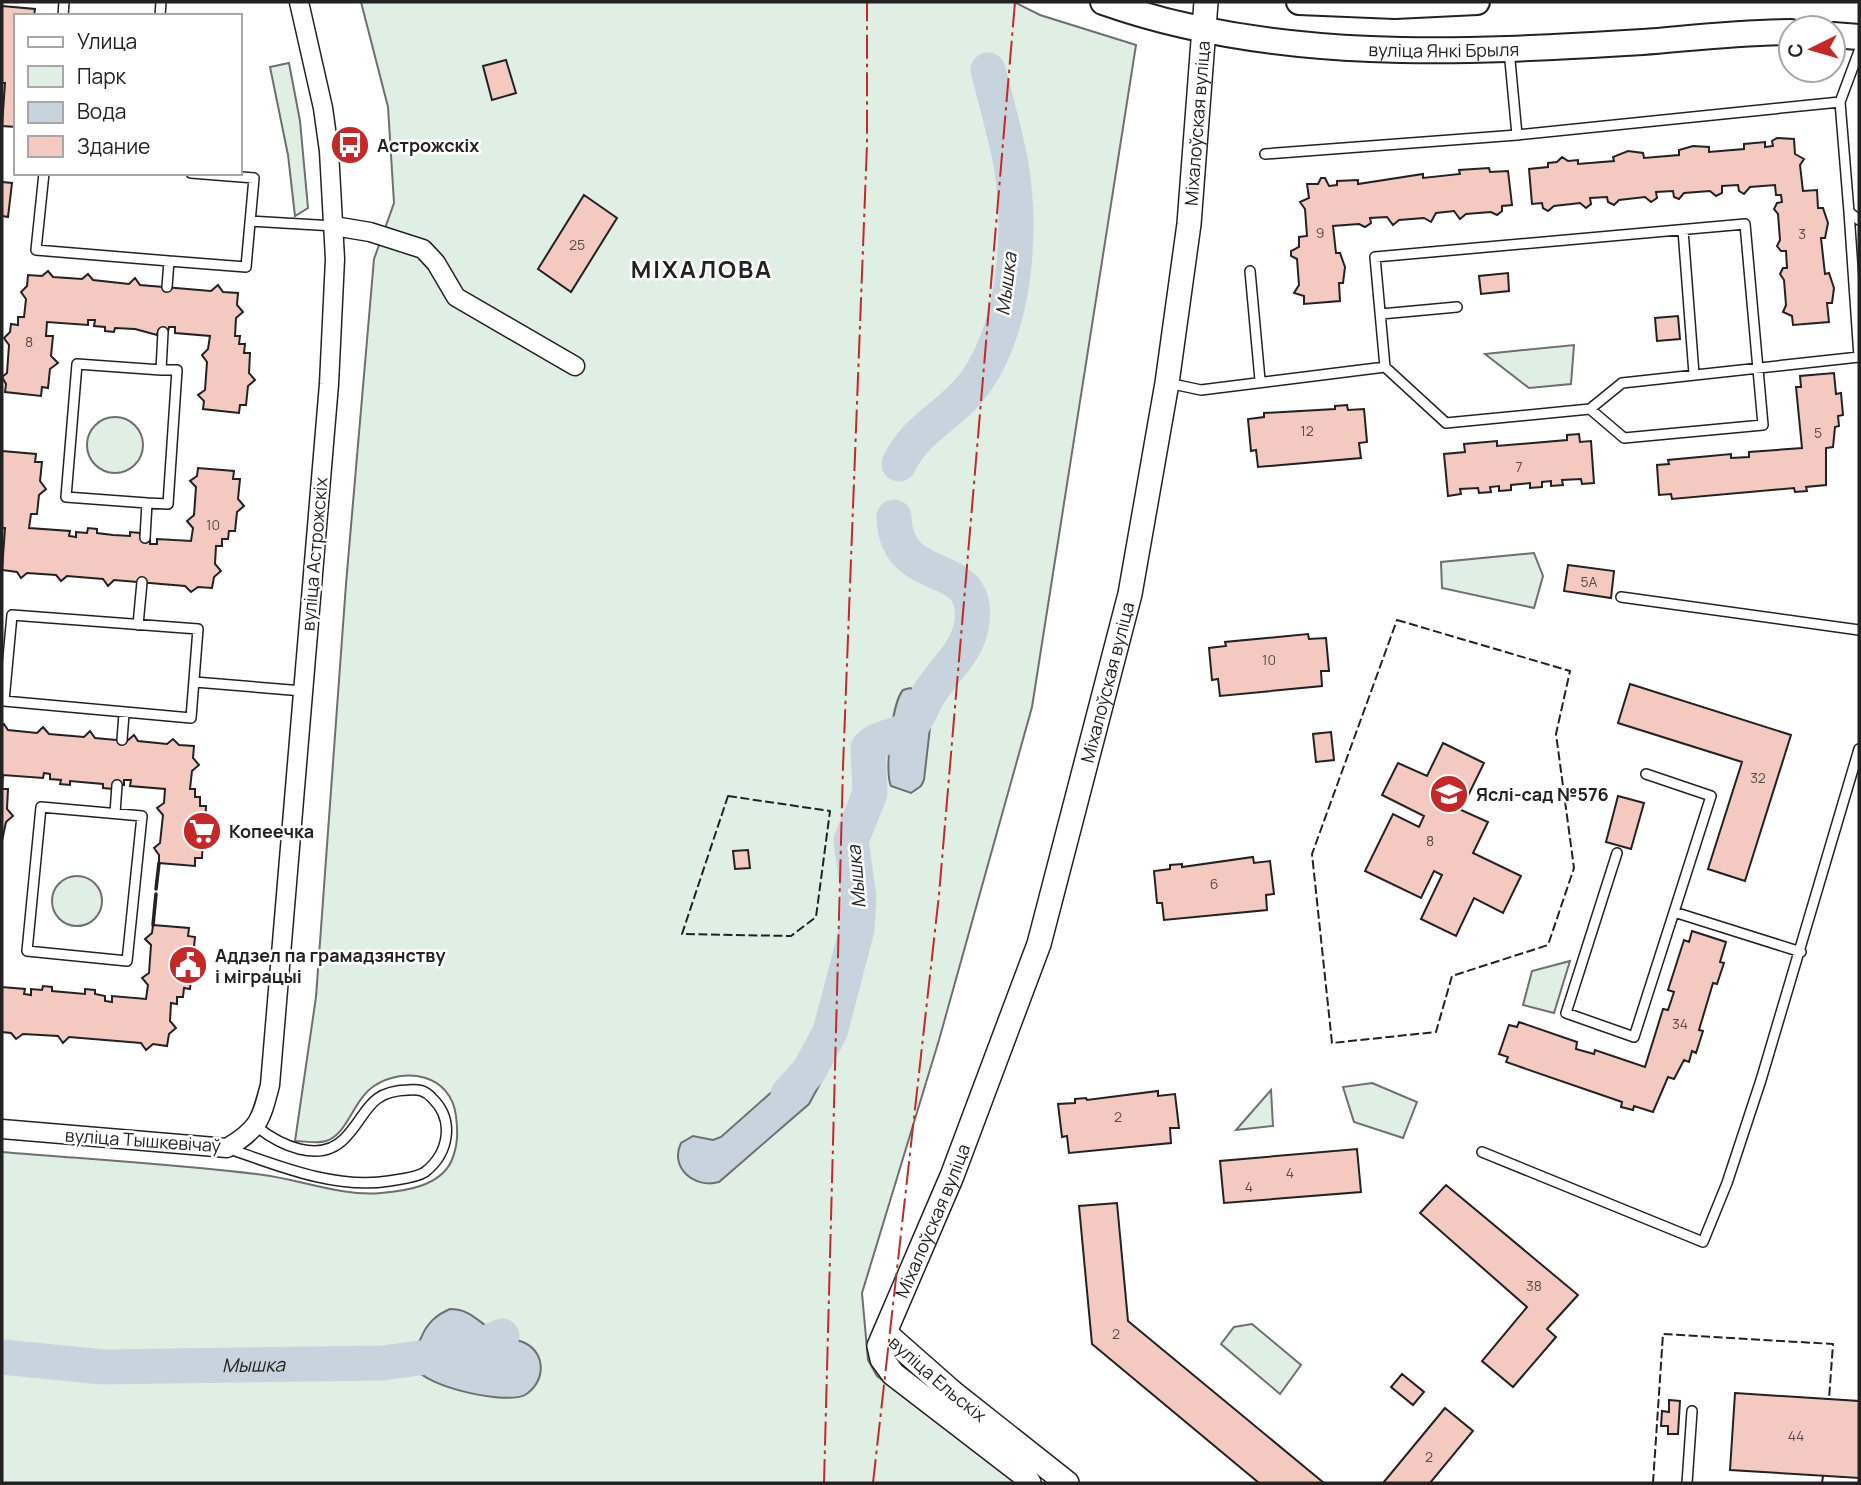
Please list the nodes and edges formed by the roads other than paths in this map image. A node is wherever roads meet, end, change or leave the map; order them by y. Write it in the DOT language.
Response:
graph roads {
  1 [pos="299,2"];
  2 [pos="1103,2"];
  3 [pos="1206,2"];
  4 [pos="1299,2"];
  5 [pos="1477,2"];
  6 [pos="1205,30"];
  7 [pos="1777,33"];
  8 [pos="1509,48"];
  9 [pos="1859,51"];
  10 [pos="1840,102"];
  11 [pos="1517,135"];
  12 [pos="1265,154"];
  13 [pos="44,175"];
  14 [pos="216,175"];
  15 [pos="1849,212"];
  16 [pos="1859,220"];
  17 [pos="250,222"];
  18 [pos="334,226"];
  19 [pos="1683,230"];
  20 [pos="169,261"];
  21 [pos="1250,271"];
  22 [pos="167,287"];
  23 [pos="1457,307"];
  24 [pos="1381,314"];
  25 [pos="163,332"];
  26 [pos="1859,357"];
  27 [pos="575,366"];
  28 [pos="1385,367"];
  29 [pos="1757,368"];
  30 [pos="161,370"];
  31 [pos="1694,374"];
  32 [pos="1260,380"];
  33 [pos="1167,383"];
  34 [pos="1590,409"];
  35 [pos="147,503"];
  36 [pos="145,537"];
  37 [pos="142,582"];
  38 [pos="1621,597"];
  39 [pos="138,625"];
  40 [pos="1859,630"];
  41 [pos="195,682"];
  42 [pos="303,691"];
  43 [pos="124,713"];
  44 [pos="122,740"];
  45 [pos="1859,749"];
  46 [pos="1646,774"];
  47 [pos="117,785"];
  48 [pos="115,813"];
  49 [pos="1617,853"];
  50 [pos="1674,912"];
  51 [pos="1801,952"];
  52 [pos="257,1127"];
  53 [pos="2,1129"];
  54 [pos="228,1148"];
  55 [pos="1482,1152"];
  56 [pos="885,1333"];
  57 [pos="1692,1411"];
  58 [pos="1029,1483"];
  59 [pos="1067,1483"];
  60 [pos="1687,1483"];
  1 -- 18 [label="street, вуліца Астрожскіх"];
  2 -- 6 [label="main road, вуліца Янкі Брыля"];
  3 -- 6 [label="street, Міхалоўская вуліца"];
  4 -- 5 [label="main road"];
  6 -- 8 [label="main road, вуліца Янкі Брыля"];
  6 -- 33 [label="street, Міхалоўская вуліца"];
  7 -- 8 [label="main road, вуліца Янкі Брыля"];
  8 -- 11 [label="lane"];
  9 -- 10 [label="lane"];
  10 -- 11 [label="lane"];
  10 -- 15 [label="lane"];
  11 -- 12 [label="lane"];
  13 -- 20 [label="lane"];
  14 -- 17 [label="lane"];
  15 -- 16 [label="lane"];
  15 -- 26 [label="lane"];
  17 -- 18 [label="lane"];
  17 -- 20 [label="lane"];
  18 -- 27 [label="street"];
  18 -- 42 [label="street, вуліца Астрожскіх"];
  19 -- 24 [label="lane"];
  19 -- 29 [label="lane"];
  19 -- 31 [label="lane"];
  20 -- 22 [label="lane"];
  21 -- 32 [label="lane"];
  23 -- 24 [label="lane"];
  24 -- 28 [label="lane"];
  25 -- 30 [label="lane"];
  26 -- 29 [label="lane"];
  28 -- 32 [label="lane"];
  28 -- 34 [label="lane"];
  29 -- 31 [label="lane"];
  29 -- 34 [label="lane"];
  30 -- 35 [label="lane"];
  30 -- 35 [label="lane"];
  31 -- 34 [label="lane"];
  32 -- 33 [label="lane"];
  33 -- 56 [label="street, Міхалоўская вуліца"];
  35 -- 36 [label="lane"];
  37 -- 39 [label="lane"];
  38 -- 40 [label="lane"];
  39 -- 41 [label="lane"];
  39 -- 43 [label="lane"];
  41 -- 42 [label="lane"];
  41 -- 43 [label="lane"];
  42 -- 52 [label="street, вуліца Астрожскіх"];
  43 -- 44 [label="lane"];
  45 -- 51 [label="lane"];
  46 -- 50 [label="lane"];
  47 -- 48 [label="lane"];
  48 -- 48 [label="lane"];
  49 -- 50 [label="lane"];
  50 -- 51 [label="lane"];
  51 -- 55 [label="lane"];
  52 -- 54 [label="street, вуліца Тышкевічаў"];
  52 -- 54 [label="lane"];
  53 -- 54 [label="street, вуліца Тышкевічаў"];
  56 -- 58 [label="street, вуліца Ельскіх"];
  56 -- 59 [label="street, вуліца Ельскіх"];
  57 -- 60 [label="lane"];
}
